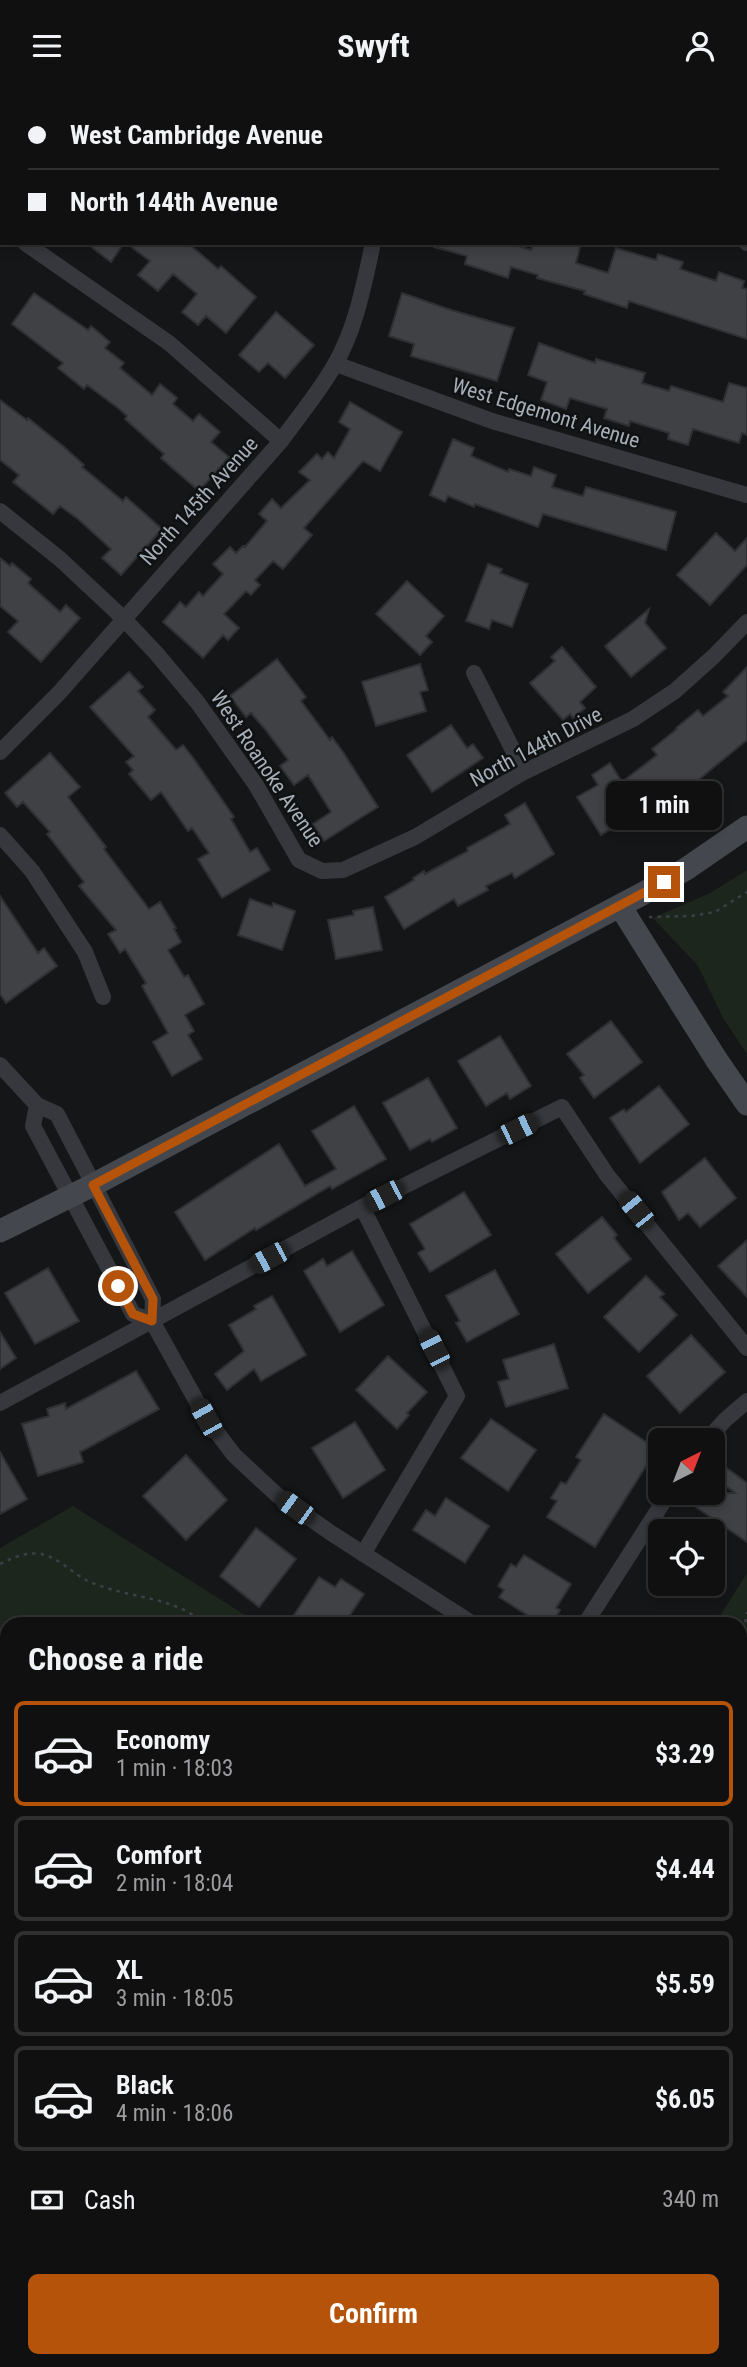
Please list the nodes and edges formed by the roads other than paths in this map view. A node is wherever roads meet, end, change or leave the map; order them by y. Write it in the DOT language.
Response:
graph roads {
  1 [pos="28,245"];
  2 [pos="373,245"];
  3 [pos="336,364"];
  4 [pos="281,441"];
  5 [pos="747,495"];
  6 [pos="0,511"];
  7 [pos="123,618"];
  8 [pos="747,622"];
  9 [pos="474,673"];
  10 [pos="0,753"];
  11 [pos="524,772"];
  12 [pos="747,827"];
  13 [pos="0,835"];
  14 [pos="322,871"];
  15 [pos="620,906"];
  16 [pos="103,997"];
  17 [pos="0,1065"];
  18 [pos="747,1104"];
  19 [pos="37,1105"];
  20 [pos="93,1185"];
  21 [pos="71,1195"];
  22 [pos="362,1207"];
  23 [pos="0,1231"];
  24 [pos="135,1266"];
  25 [pos="113,1276"];
  26 [pos="152,1321"];
  27 [pos="747,1348"];
  28 [pos="747,1401"];
  29 [pos="0,1403"];
  30 [pos="718,1428"];
  31 [pos="661,1505"];
  32 [pos="363,1554"];
  33 [pos="462,1617"];
  34 [pos="589,1617"];
  1 -- 4 [label="street"];
  2 -- 3 [label="street, North 145th Avenue"];
  3 -- 4 [label="street, North 145th Avenue"];
  3 -- 5 [label="street, West Edgemont Avenue"];
  4 -- 7 [label="street, North 145th Avenue"];
  6 -- 7 [label="street, West Roanoke Avenue"];
  7 -- 10 [label="street, North 145th Avenue"];
  7 -- 14 [label="street, West Roanoke Avenue"];
  8 -- 11 [label="street, North 144th Drive"];
  9 -- 11 [label="street"];
  11 -- 14 [label="street, North 144th Drive"];
  12 -- 15 [label="main road"];
  13 -- 16 [label="street"];
  15 -- 18 [label="main road"];
  15 -- 20 [label="main road"];
  17 -- 19 [label="street"];
  19 -- 20 [label="street"];
  19 -- 21 [label="street"];
  20 -- 21 [label="main road"];
  20 -- 24 [label="street"];
  21 -- 23 [label="main road"];
  21 -- 25 [label="street"];
  22 -- 26 [label="street"];
  22 -- 27 [label="street"];
  22 -- 32 [label="street"];
  24 -- 25 [label="street"];
  24 -- 26 [label="street"];
  25 -- 26 [label="street"];
  26 -- 29 [label="street"];
  26 -- 32 [label="street"];
  28 -- 30 [label="street"];
  31 -- 34 [label="street"];
  32 -- 33 [label="street"];
}
